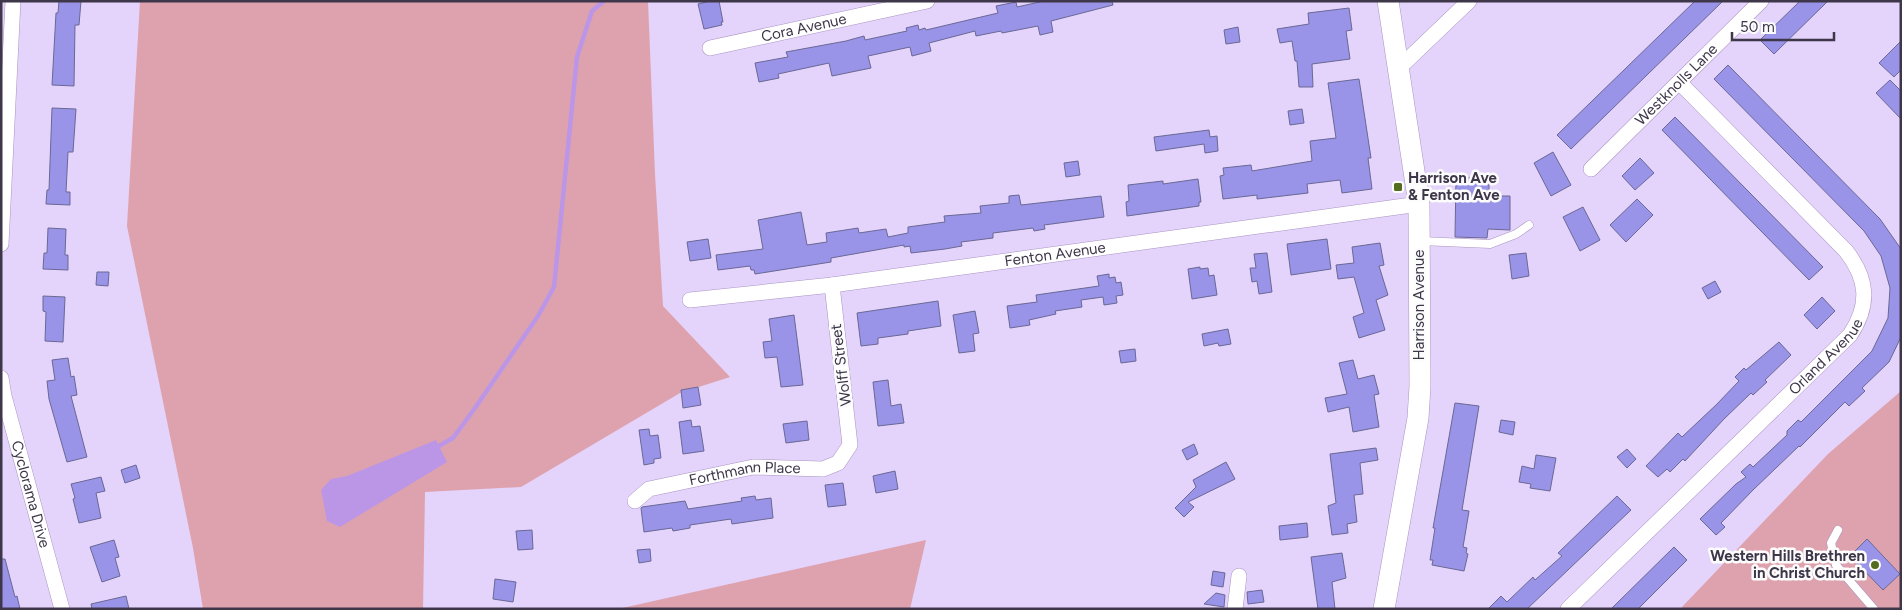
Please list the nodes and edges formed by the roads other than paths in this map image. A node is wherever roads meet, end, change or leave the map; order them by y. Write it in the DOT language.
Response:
graph roads {
  1 [pos="13,1"];
  2 [pos="927,1"];
  3 [pos="1388,1"];
  4 [pos="1469,1"];
  5 [pos="1761,1"];
  6 [pos="710,48"];
  7 [pos="1399,68"];
  8 [pos="1679,82"];
  9 [pos="1591,169"];
  10 [pos="1419,204"];
  11 [pos="1529,225"];
  12 [pos="1419,241"];
  13 [pos="1,244"];
  14 [pos="832,285"];
  15 [pos="690,300"];
  16 [pos="1,378"];
  17 [pos="850,445"];
  18 [pos="635,501"];
  19 [pos="1838,530"];
  20 [pos="1239,576"];
  21 [pos="62,609"];
  22 [pos="1235,609"];
  23 [pos="1384,609"];
  24 [pos="1568,609"];
  25 [pos="1874,609"];
  1 -- 13 [label="street"];
  2 -- 6 [label="street, Cora Avenue"];
  3 -- 7 [label="main road, Harrison Avenue"];
  4 -- 7 [label="street"];
  5 -- 8 [label="street, Westknolls Lane"];
  7 -- 10 [label="main road, Harrison Avenue"];
  8 -- 9 [label="street, Westknolls Lane"];
  8 -- 24 [label="street, Orland Avenue"];
  10 -- 12 [label="main road, Harrison Avenue"];
  10 -- 14 [label="street, Fenton Avenue"];
  11 -- 12 [label="lane"];
  12 -- 23 [label="main road, Harrison Avenue"];
  14 -- 15 [label="street, Fenton Avenue"];
  14 -- 17 [label="street, Wolff Street"];
  16 -- 21 [label="street, Cyclorama Drive"];
  17 -- 18 [label="street, Forthmann Place"];
  19 -- 25 [label="lane"];
  20 -- 22 [label="street"];
}
